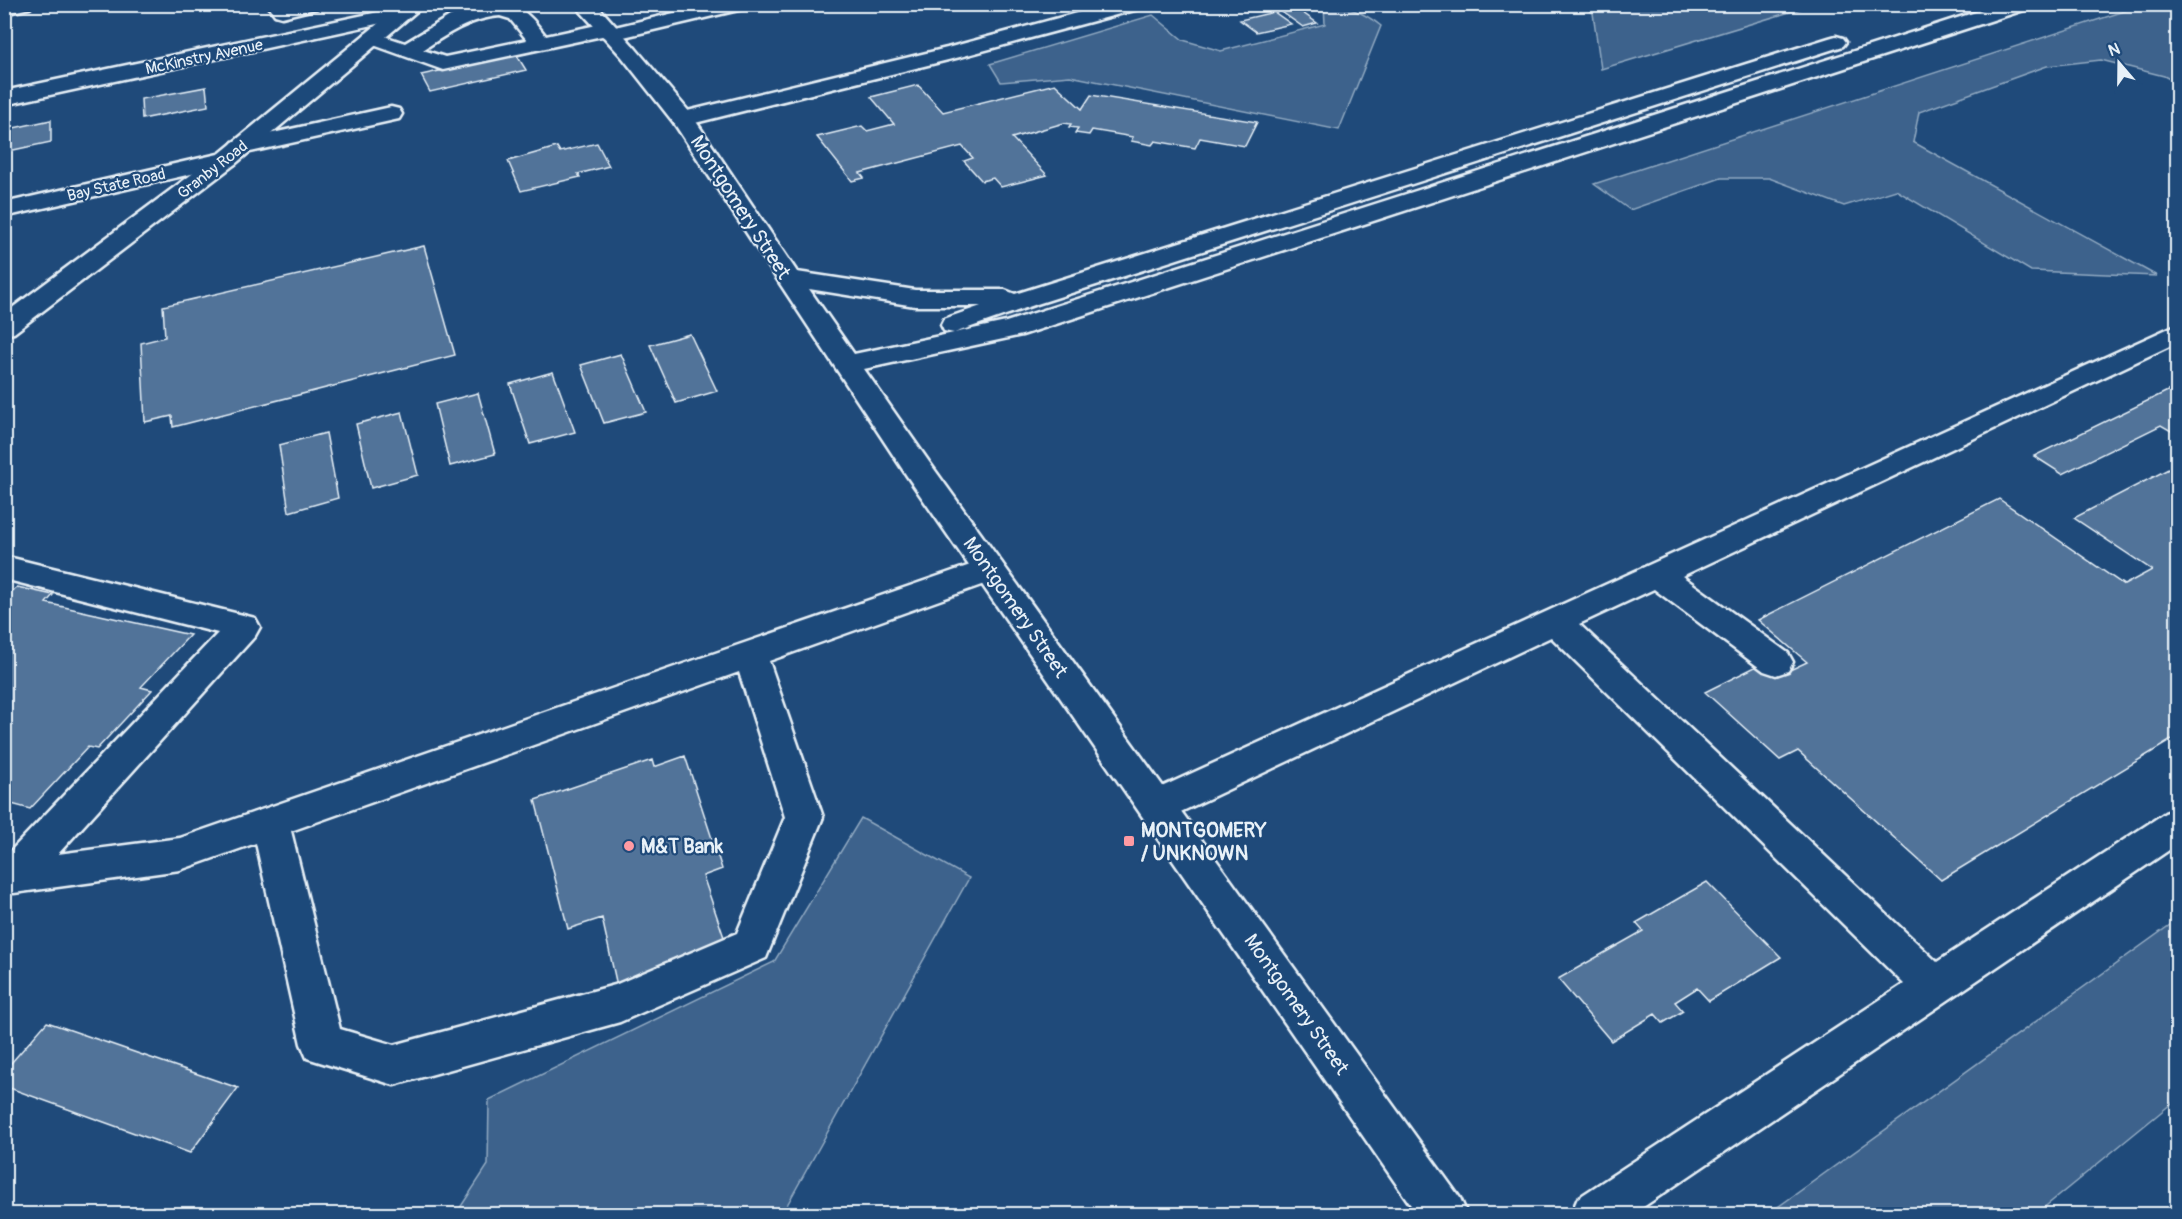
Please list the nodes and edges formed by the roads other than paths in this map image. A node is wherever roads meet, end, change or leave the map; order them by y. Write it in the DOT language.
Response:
graph roads {
  1 [pos="23,4"];
  2 [pos="311,4"];
  3 [pos="436,4"];
  4 [pos="584,4"];
  5 [pos="740,4"];
  6 [pos="1135,4"];
  7 [pos="1953,4"];
  8 [pos="2023,4"];
  9 [pos="715,7"];
  10 [pos="4,8"];
  11 [pos="280,8"];
  12 [pos="409,9"];
  13 [pos="609,32"];
  14 [pos="372,38"];
  15 [pos="541,43"];
  16 [pos="407,51"];
  17 [pos="4,98"];
  18 [pos="391,114"];
  19 [pos="683,119"];
  20 [pos="234,153"];
  21 [pos="4,210"];
  22 [pos="788,278"];
  23 [pos="1028,298"];
  24 [pos="4,327"];
  25 [pos="2178,332"];
  26 [pos="848,364"];
  27 [pos="4,567"];
  28 [pos="990,570"];
  29 [pos="1657,574"];
  30 [pos="1555,621"];
  31 [pos="750,654"];
  32 [pos="1776,662"];
  33 [pos="1157,806"];
  34 [pos="270,822"];
  35 [pos="2178,824"];
  36 [pos="9,875"];
  37 [pos="1935,987"];
  38 [pos="1444,1215"];
  39 [pos="1594,1215"];
  1 -- 10 [label="main road"];
  2 -- 11 [label="main road"];
  3 -- 12 [label="main road, McKinstry Avenue"];
  4 -- 13 [label="main road, Montgomery Street"];
  5 -- 9 [label="main road"];
  6 -- 19 [label="main road"];
  7 -- 23 [label="main road"];
  8 -- 26 [label="main road"];
  9 -- 13 [label="main road"];
  12 -- 14 [label="main road, Granby Road"];
  12 -- 17 [label="main road, McKinstry Avenue"];
  13 -- 15 [label="main road"];
  13 -- 19 [label="main road, Montgomery Street"];
  14 -- 16 [label="main road"];
  14 -- 20 [label="main road, Granby Road"];
  15 -- 16 [label="main road"];
  15 -- 16 [label="main road"];
  18 -- 20 [label="main road, Bay State Road"];
  19 -- 22 [label="main road, Montgomery Street"];
  20 -- 21 [label="main road, Bay State Road"];
  20 -- 24 [label="main road, Granby Road"];
  22 -- 23 [label="main road"];
  22 -- 26 [label="main road, Montgomery Street"];
  23 -- 26 [label="main road"];
  25 -- 29 [label="main road"];
  26 -- 28 [label="main road, Montgomery Street"];
  27 -- 36 [label="main road"];
  28 -- 31 [label="main road"];
  28 -- 33 [label="main road, Montgomery Street"];
  29 -- 30 [label="main road"];
  29 -- 32 [label="main road"];
  30 -- 33 [label="main road"];
  30 -- 37 [label="main road"];
  31 -- 34 [label="main road"];
  31 -- 34 [label="main road"];
  33 -- 38 [label="main road, Montgomery Street"];
  34 -- 36 [label="main road"];
  35 -- 37 [label="main road"];
  37 -- 39 [label="main road"];
}
